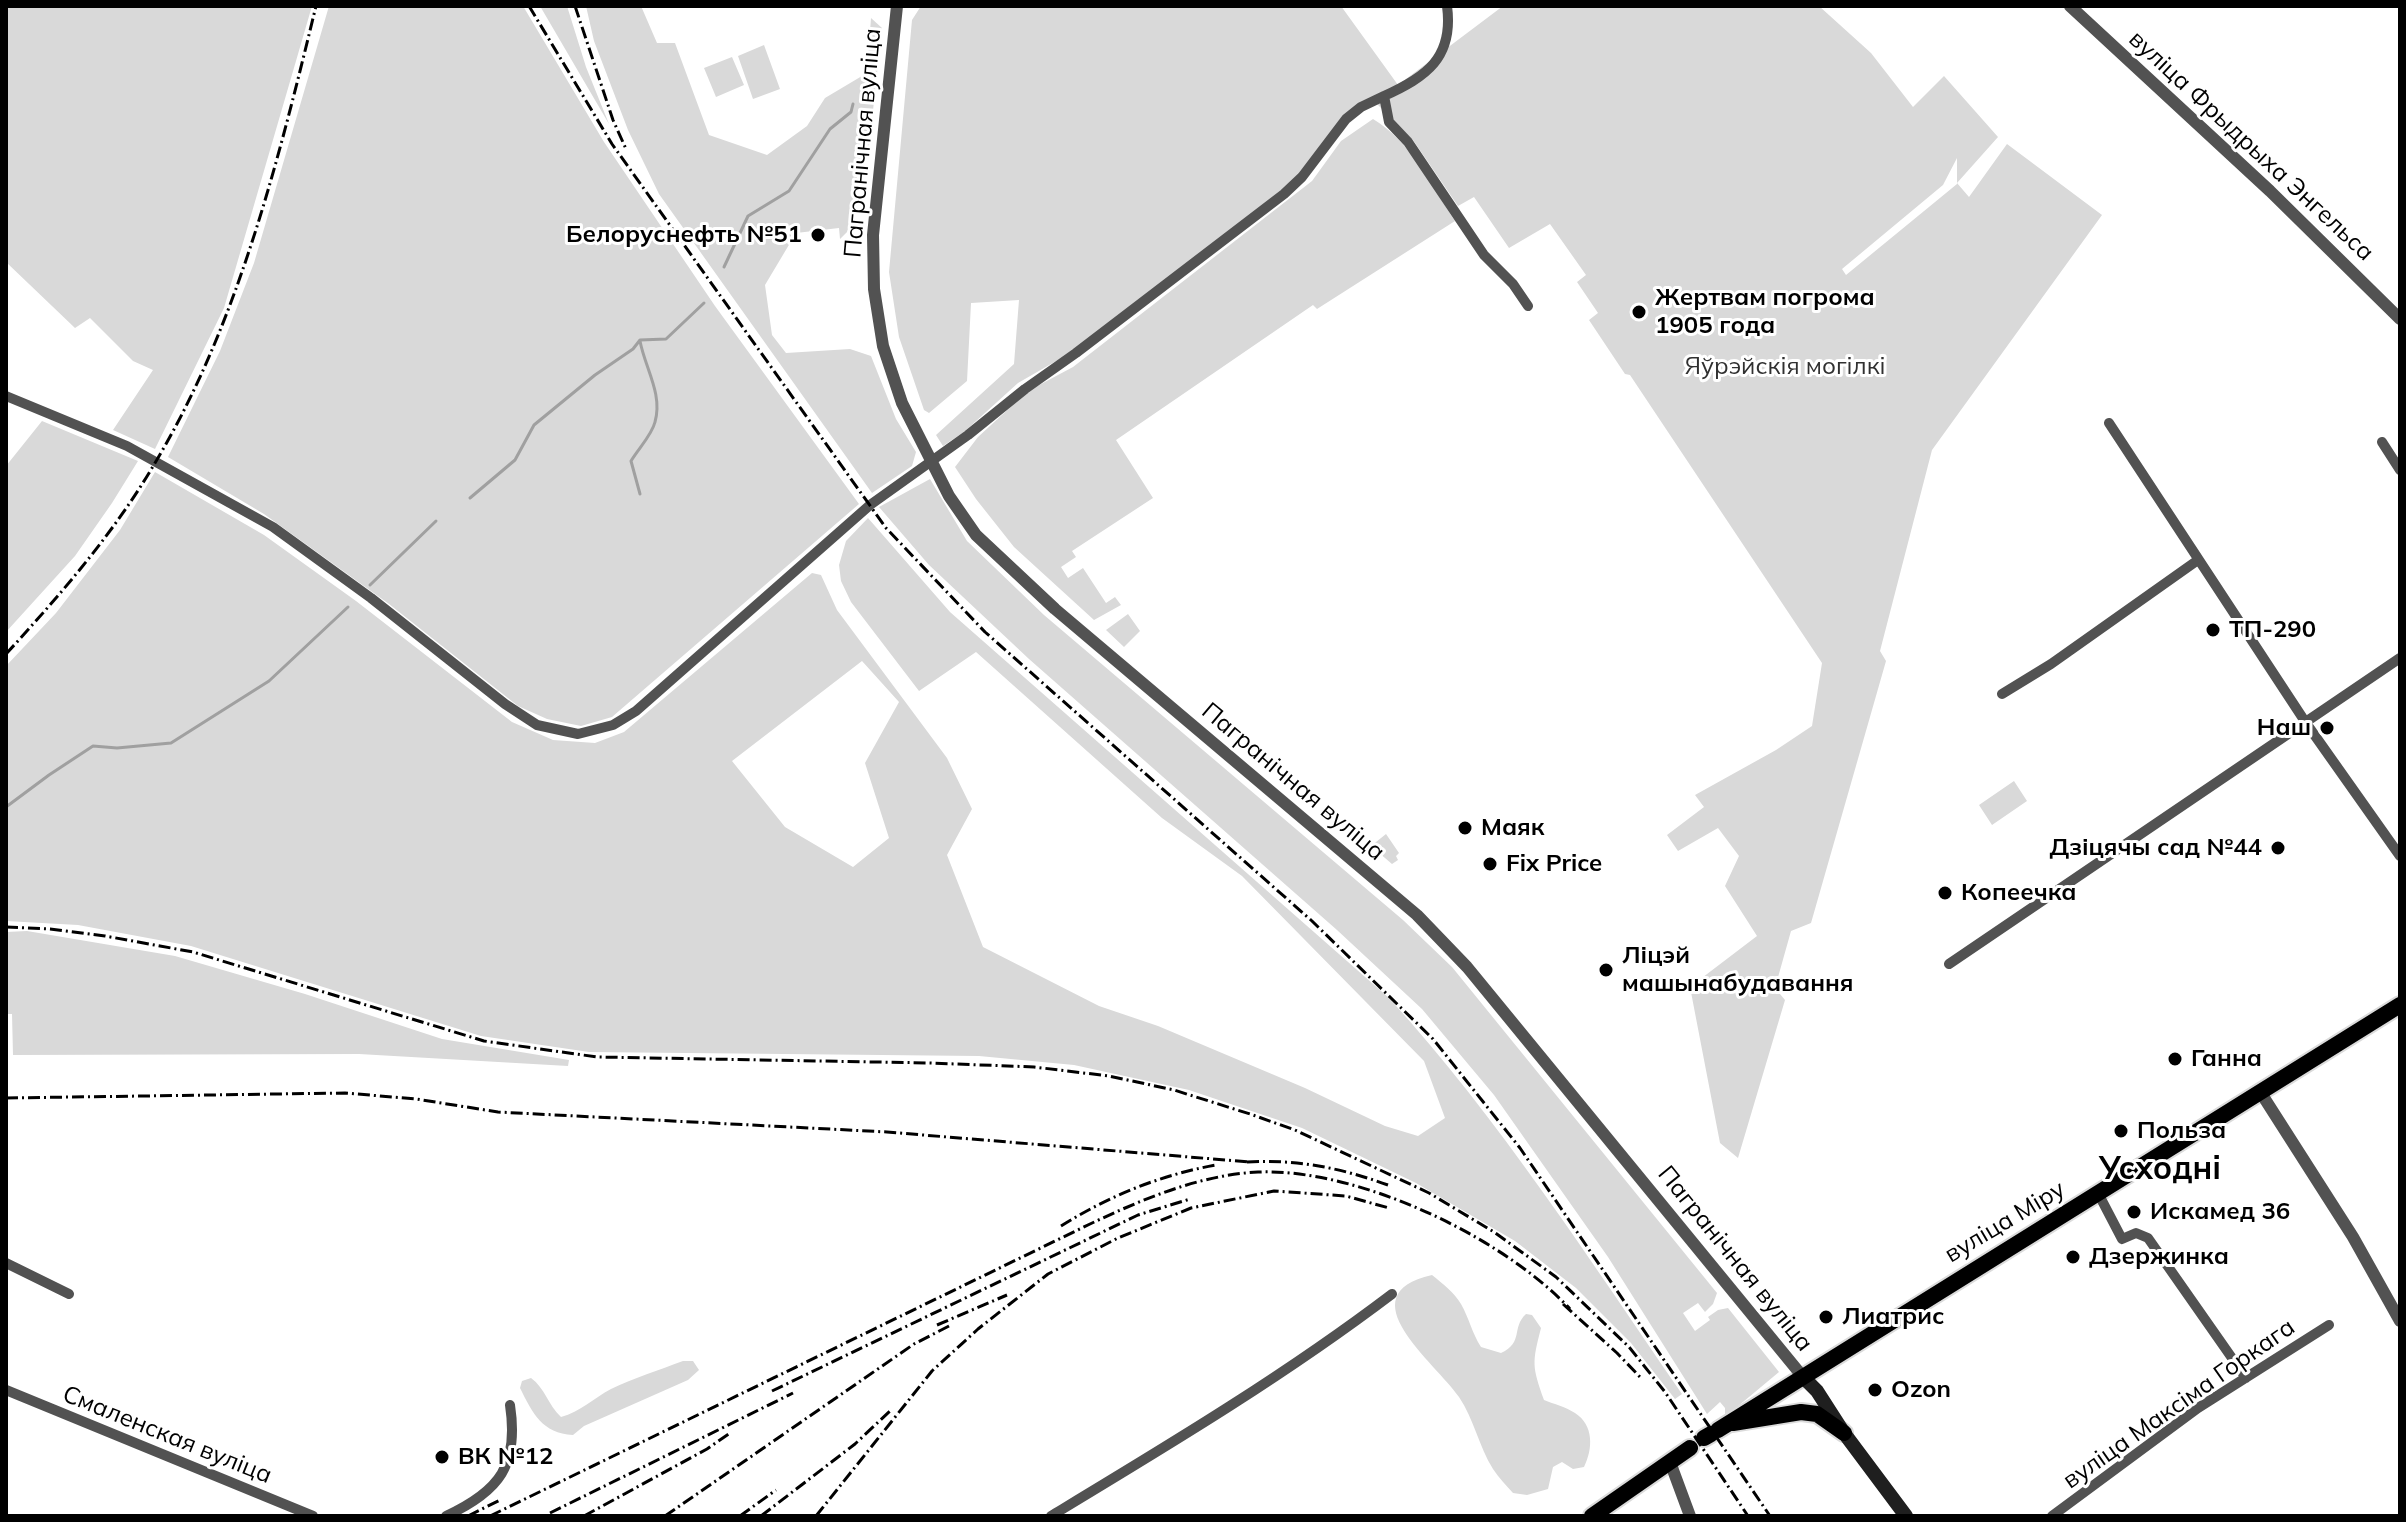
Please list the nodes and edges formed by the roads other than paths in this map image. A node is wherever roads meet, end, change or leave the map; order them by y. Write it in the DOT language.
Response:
graph roads {
  1 [pos="897,6"];
  2 [pos="1447,6"];
  3 [pos="2070,6"];
  4 [pos="1384,96"];
  5 [pos="1528,306"];
  6 [pos="2400,319"];
  7 [pos="6,396"];
  8 [pos="2109,423"];
  9 [pos="2382,442"];
  10 [pos="931,462"];
  11 [pos="2400,470"];
  12 [pos="2198,560"];
  13 [pos="2400,658"];
  14 [pos="2002,694"];
  15 [pos="2306,723"];
  16 [pos="2400,856"];
  17 [pos="1949,964"];
  18 [pos="2400,1005"];
  19 [pos="2261,1093"];
  20 [pos="2098,1193"];
  21 [pos="6,1263"];
  22 [pos="69,1294"];
  23 [pos="1392,1294"];
  24 [pos="2400,1321"];
  25 [pos="2329,1325"];
  26 [pos="1803,1377"];
  27 [pos="2246,1378"];
  28 [pos="6,1390"];
  29 [pos="510,1405"];
  30 [pos="1844,1433"];
  31 [pos="1690,1448"];
  32 [pos="1670,1462"];
  33 [pos="313,1516"];
  34 [pos="446,1516"];
  35 [pos="1051,1516"];
  36 [pos="1592,1516"];
  37 [pos="1690,1516"];
  38 [pos="1906,1516"];
  39 [pos="2052,1516"];
  1 -- 10 [label="street, Пагранічная вуліца"];
  2 -- 4 [label="street"];
  3 -- 6 [label="street, вуліца Фрыдрыха Энгельса"];
  4 -- 5 [label="street"];
  4 -- 10 [label="street"];
  7 -- 10 [label="street"];
  8 -- 12 [label="street"];
  9 -- 11 [label="street"];
  10 -- 26 [label="street, Пагранічная вуліца"];
  12 -- 14 [label="street"];
  12 -- 15 [label="street"];
  13 -- 15 [label="street"];
  15 -- 16 [label="street"];
  15 -- 17 [label="street"];
  18 -- 19 [label="main road, вуліца Міру"];
  19 -- 20 [label="main road, вуліца Міру"];
  19 -- 24 [label="street"];
  20 -- 26 [label="main road, вуліца Міру"];
  20 -- 27 [label="street"];
  21 -- 22 [label="street"];
  23 -- 35 [label="street"];
  25 -- 27 [label="street, вуліца Максіма Горкага"];
  26 -- 30 [label="main road, Пагранічная вуліца"];
  26 -- 30 [label="main road, вуліца Міру"];
  27 -- 39 [label="street, вуліца Максіма Горкага"];
  28 -- 33 [label="street, Смаленская вуліца"];
  29 -- 34 [label="street"];
  30 -- 38 [label="main road, Пагранічная вуліца"];
  31 -- 32 [label="main road"];
  32 -- 36 [label="main road"];
  32 -- 37 [label="street"];
}
